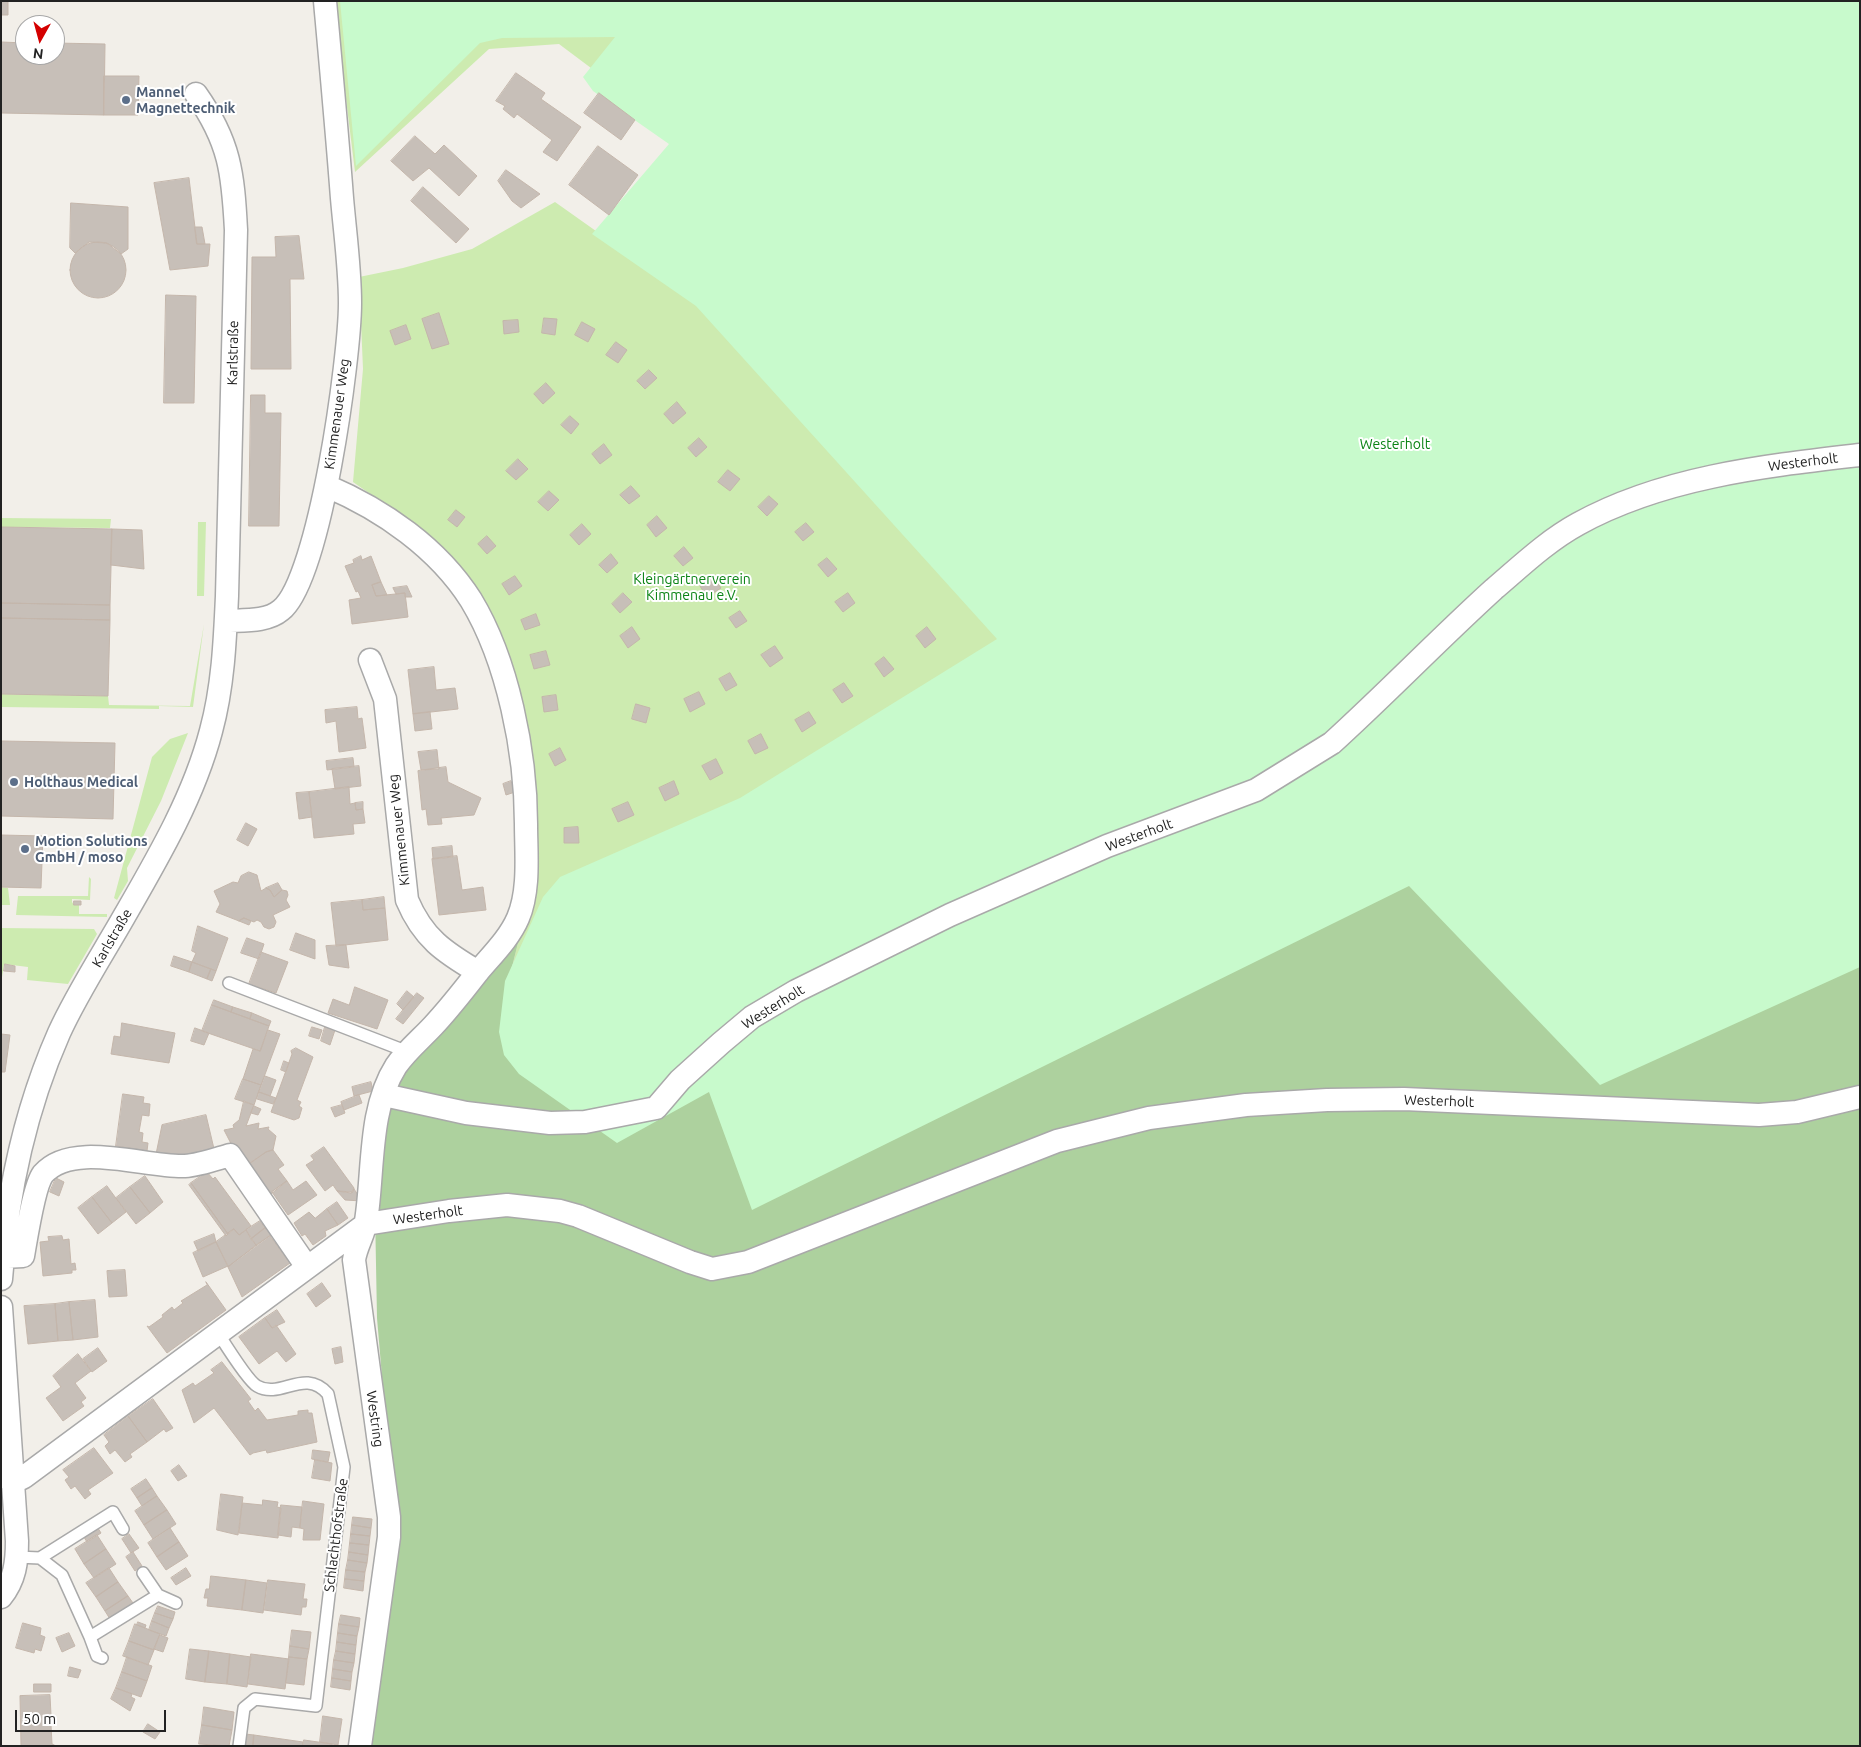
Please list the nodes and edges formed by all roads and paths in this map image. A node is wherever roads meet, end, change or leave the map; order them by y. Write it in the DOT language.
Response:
graph roads {
  1 [pos="324,1"];
  2 [pos="196,94"];
  3 [pos="1860,455"];
  4 [pos="326,486"];
  5 [pos="226,621"];
  6 [pos="370,660"];
  7 [pos="478,972"];
  8 [pos="229,983"];
  9 [pos="408,1052"];
  10 [pos="384,1095"];
  11 [pos="1860,1097"];
  12 [pos="366,1224"];
  13 [pos="307,1267"];
  14 [pos="2,1268"];
  15 [pos="1,1306"];
  16 [pos="218,1333"];
  17 [pos="12,1483"];
  18 [pos="123,1529"];
  19 [pos="17,1557"];
  20 [pos="40,1558"];
  21 [pos="143,1573"];
  22 [pos="158,1594"];
  23 [pos="1,1597"];
  24 [pos="176,1603"];
  25 [pos="90,1637"];
  26 [pos="102,1658"];
  27 [pos="239,1746"];
  28 [pos="360,1746"];
  1 -- 4 [label="street, Kimmenauer Weg"];
  2 -- 5 [label="street, Karlstraße"];
  3 -- 10 [label="street, Westerholt"];
  4 -- 5 [label="street"];
  4 -- 7 [label="street, Kimmenauer Weg"];
  5 -- 14 [label="street, Karlstraße"];
  6 -- 7 [label="street, Kimmenauer Weg"];
  7 -- 9 [label="street, Kimmenauer Weg"];
  8 -- 9 [label="lane"];
  9 -- 10 [label="street, Kimmenauer Weg"];
  10 -- 12 [label="street, Westring"];
  11 -- 12 [label="street, Westerholt"];
  12 -- 13 [label="street"];
  12 -- 28 [label="street, Westring"];
  13 -- 14 [label="street, Karlstraße"];
  13 -- 16 [label="street"];
  15 -- 17 [label="street"];
  16 -- 17 [label="street"];
  16 -- 27 [label="lane, Schlachthofstraße"];
  17 -- 19 [label="street"];
  18 -- 20 [label="lane"];
  19 -- 20 [label="lane"];
  19 -- 23 [label="street"];
  20 -- 25 [label="lane"];
  21 -- 22 [label="lane"];
  22 -- 24 [label="lane"];
  22 -- 25 [label="lane"];
  25 -- 26 [label="lane"];
}
